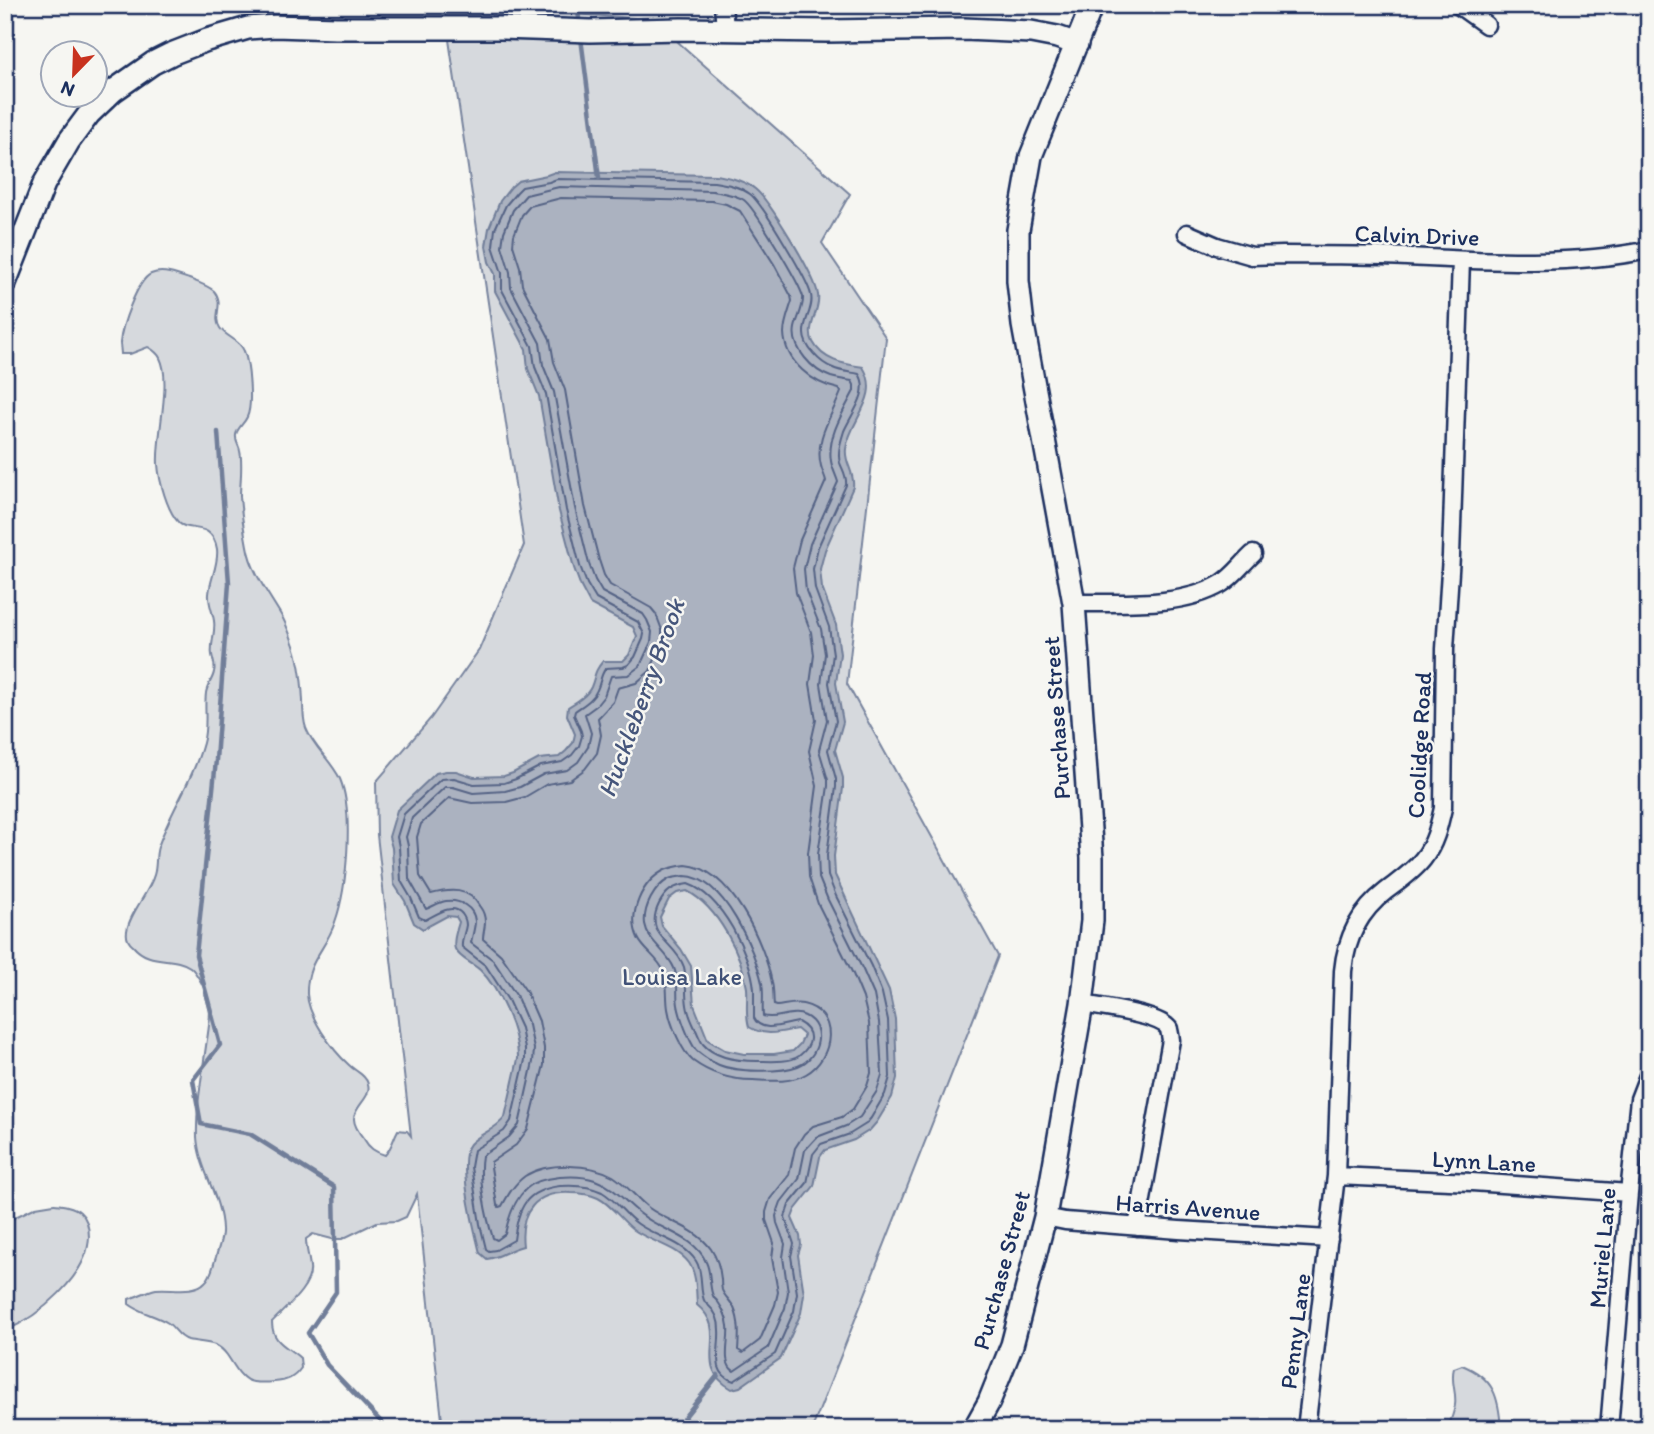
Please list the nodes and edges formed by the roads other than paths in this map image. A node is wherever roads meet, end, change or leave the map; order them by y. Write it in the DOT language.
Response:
graph roads {
  1 [pos="723,5"];
  2 [pos="1093,5"];
  3 [pos="1458,5"];
  4 [pos="1486,25"];
  5 [pos="725,29"];
  6 [pos="1077,44"];
  7 [pos="1187,233"];
  8 [pos="1649,250"];
  9 [pos="1461,260"];
  10 [pos="5,284"];
  11 [pos="1253,554"];
  12 [pos="1074,603"];
  13 [pos="1082,1004"];
  14 [pos="1649,1073"];
  15 [pos="1336,1176"];
  16 [pos="1629,1193"];
  17 [pos="1045,1217"];
  18 [pos="1137,1227"];
  19 [pos="1329,1239"];
  20 [pos="974,1429"];
  21 [pos="1306,1429"];
  22 [pos="1609,1429"];
  1 -- 5 [label="street"];
  2 -- 6 [label="main road, Purchase Street"];
  3 -- 4 [label="street"];
  5 -- 6 [label="main road"];
  5 -- 10 [label="main road"];
  6 -- 12 [label="main road, Purchase Street"];
  7 -- 9 [label="street, Calvin Drive"];
  8 -- 9 [label="street, Calvin Drive"];
  9 -- 15 [label="street, Coolidge Road"];
  11 -- 12 [label="street"];
  12 -- 13 [label="main road, Purchase Street"];
  13 -- 17 [label="main road, Purchase Street"];
  13 -- 18 [label="street"];
  14 -- 16 [label="street, Muriel Lane"];
  15 -- 16 [label="street, Lynn Lane"];
  15 -- 19 [label="street, Coolidge Road"];
  16 -- 22 [label="street, Muriel Lane"];
  17 -- 18 [label="street, Harris Avenue"];
  17 -- 20 [label="main road, Purchase Street"];
  18 -- 19 [label="street, Harris Avenue"];
  19 -- 21 [label="street, Penny Lane"];
}
